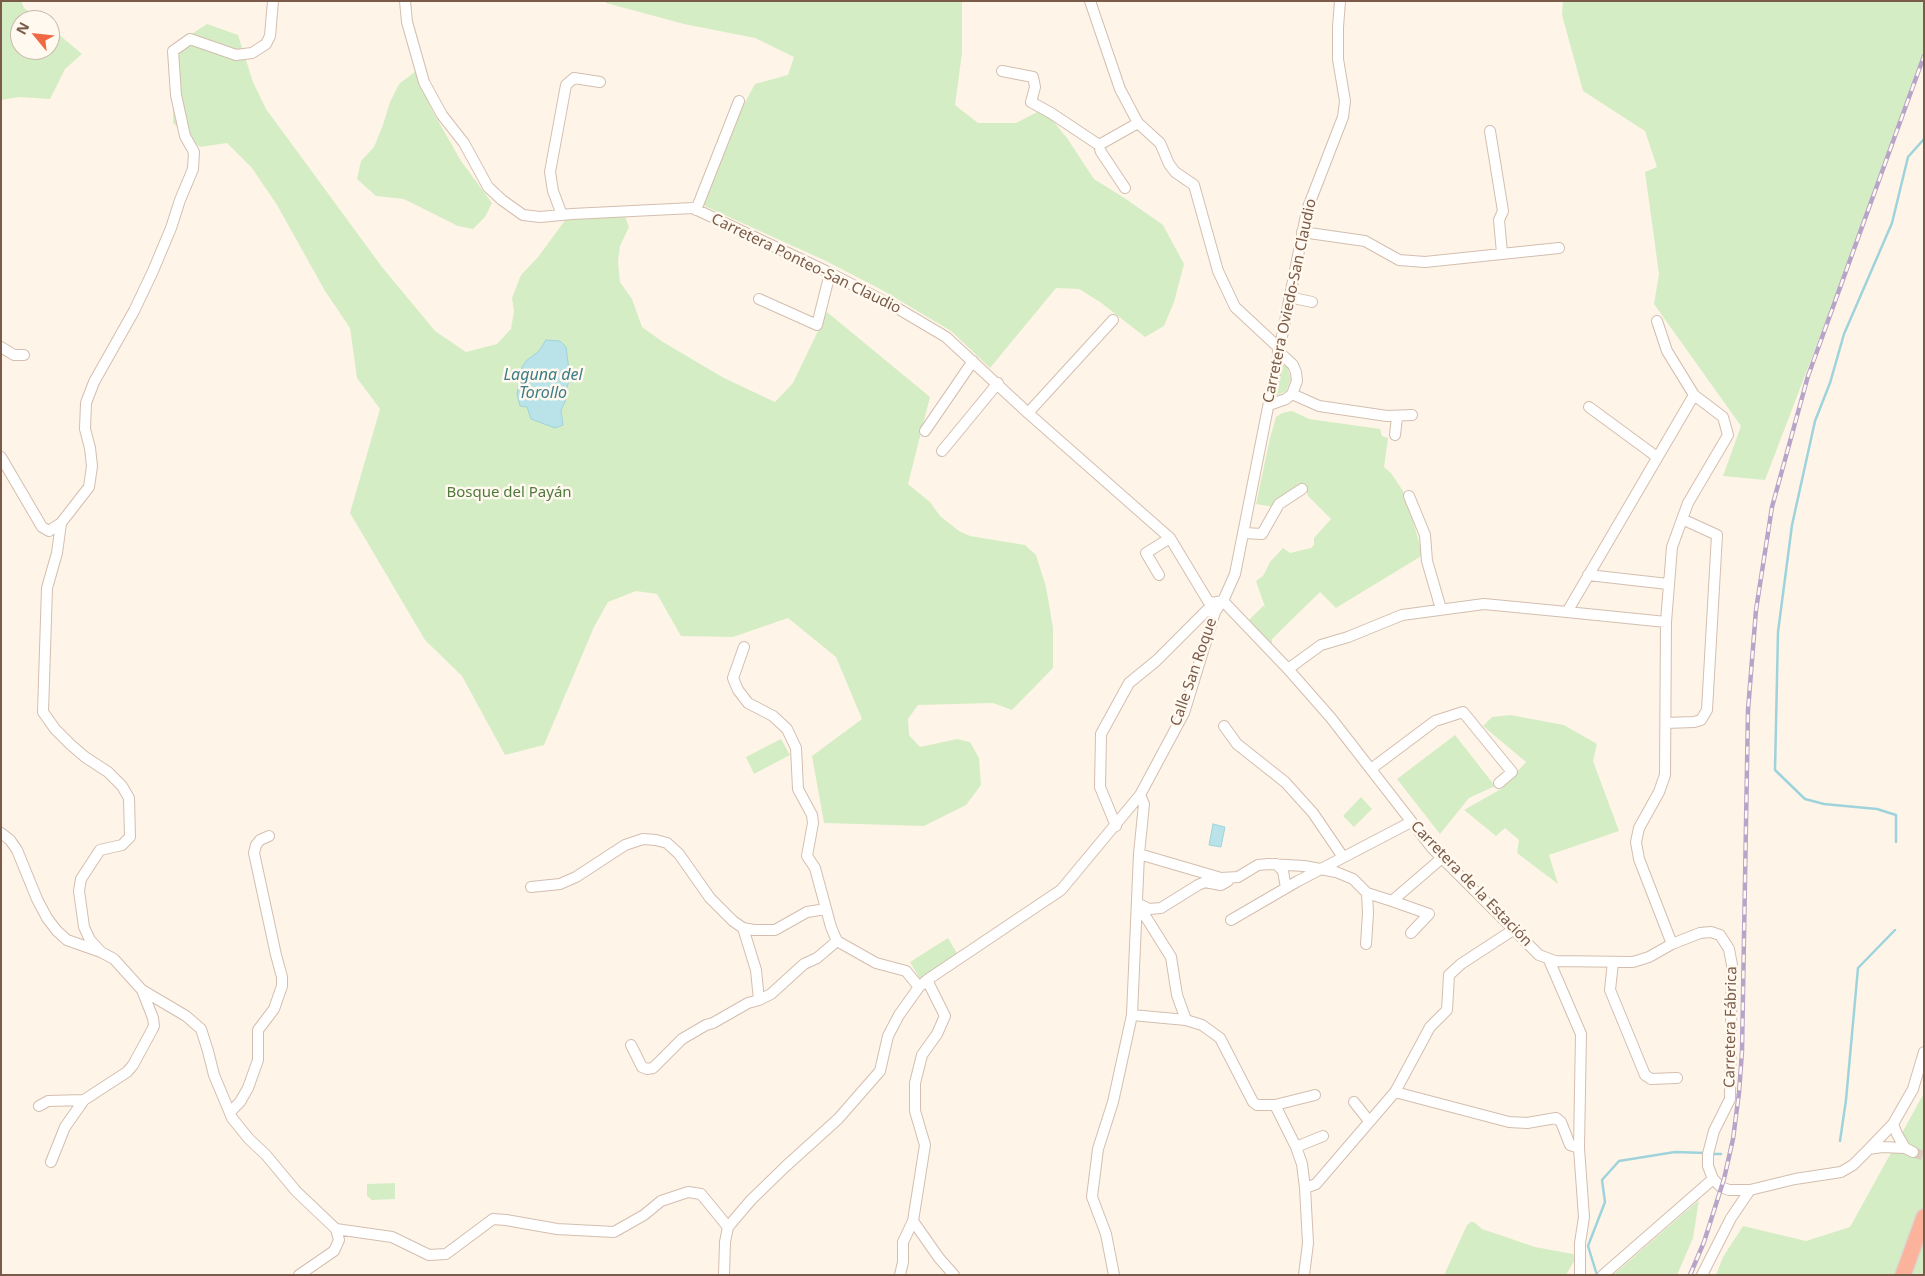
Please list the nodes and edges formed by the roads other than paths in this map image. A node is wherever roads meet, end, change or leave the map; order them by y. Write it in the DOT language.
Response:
graph roads {
  1 [pos="273,1"];
  2 [pos="405,1"];
  3 [pos="1090,1"];
  4 [pos="1340,1"];
  5 [pos="1002,71"];
  6 [pos="600,82"];
  7 [pos="739,101"];
  8 [pos="1138,123"];
  9 [pos="1490,131"];
  10 [pos="1099,145"];
  11 [pos="1126,188"];
  12 [pos="696,210"];
  13 [pos="562,215"];
  14 [pos="1302,232"];
  15 [pos="1559,248"];
  16 [pos="1502,254"];
  17 [pos="830,273"];
  18 [pos="1289,297"];
  19 [pos="759,299"];
  20 [pos="1312,302"];
  21 [pos="1113,320"];
  22 [pos="1657,321"];
  23 [pos="1,347"];
  24 [pos="1278,349"];
  25 [pos="24,355"];
  26 [pos="974,361"];
  27 [pos="998,383"];
  28 [pos="1292,394"];
  29 [pos="1694,395"];
  30 [pos="1269,405"];
  31 [pos="1589,407"];
  32 [pos="1028,413"];
  33 [pos="1412,415"];
  34 [pos="1397,417"];
  35 [pos="925,431"];
  36 [pos="1395,435"];
  37 [pos="942,451"];
  38 [pos="1,457"];
  39 [pos="1657,457"];
  40 [pos="1302,490"];
  41 [pos="1409,496"];
  42 [pos="1682,519"];
  43 [pos="61,523"];
  44 [pos="1244,533"];
  45 [pos="1170,538"];
  46 [pos="1159,575"];
  47 [pos="1588,575"];
  48 [pos="1668,584"];
  49 [pos="1222,602"];
  50 [pos="1441,609"];
  51 [pos="1567,612"];
  52 [pos="1666,622"];
  53 [pos="744,647"];
  54 [pos="1288,669"];
  55 [pos="1666,723"];
  56 [pos="1224,726"];
  57 [pos="1371,769"];
  58 [pos="1499,783"];
  59 [pos="1140,795"];
  60 [pos="1411,822"];
  61 [pos="1116,826"];
  62 [pos="1,833"];
  63 [pos="269,836"];
  64 [pos="1138,854"];
  65 [pos="1343,857"];
  66 [pos="1442,858"];
  67 [pos="1276,864"];
  68 [pos="1297,865"];
  69 [pos="1321,870"];
  70 [pos="1238,876"];
  71 [pos="1298,881"];
  72 [pos="532,887"];
  73 [pos="1286,888"];
  74 [pos="1367,893"];
  75 [pos="1392,901"];
  76 [pos="1137,903"];
  77 [pos="826,909"];
  78 [pos="1231,920"];
  79 [pos="743,928"];
  80 [pos="1513,930"];
  81 [pos="1410,933"];
  82 [pos="837,941"];
  83 [pos="1366,944"];
  84 [pos="1672,944"];
  85 [pos="101,952"];
  86 [pos="1549,960"];
  87 [pos="1614,962"];
  88 [pos="923,984"];
  89 [pos="142,990"];
  90 [pos="759,1000"];
  91 [pos="1132,1015"];
  92 [pos="1186,1020"];
  93 [pos="631,1046"];
  94 [pos="1924,1052"];
  95 [pos="1677,1078"];
  96 [pos="1395,1092"];
  97 [pos="1315,1095"];
  98 [pos="84,1100"];
  99 [pos="1354,1102"];
  100 [pos="1275,1105"];
  101 [pos="39,1106"];
  102 [pos="230,1112"];
  103 [pos="1369,1121"];
  104 [pos="1893,1124"];
  105 [pos="1323,1136"];
  106 [pos="1296,1147"];
  107 [pos="1580,1148"];
  108 [pos="1869,1150"];
  109 [pos="51,1162"];
  110 [pos="1713,1179"];
  111 [pos="1305,1188"];
  112 [pos="1750,1190"];
  113 [pos="1924,1217"];
  114 [pos="913,1221"];
  115 [pos="728,1227"];
  116 [pos="336,1229"];
  117 [pos="299,1275"];
  118 [pos="724,1275"];
  119 [pos="900,1275"];
  120 [pos="954,1275"];
  121 [pos="1114,1275"];
  122 [pos="1304,1275"];
  123 [pos="1580,1275"];
  124 [pos="1603,1275"];
  125 [pos="1702,1275"];
  126 [pos="1903,1275"];
  1 -- 43 [label="street"];
  2 -- 13 [label="street, Carretera Ponteo-San Claudio"];
  3 -- 8 [label="street"];
  4 -- 14 [label="street, Carretera Oviedo-San Claudio"];
  5 -- 10 [label="street"];
  6 -- 13 [label="street"];
  7 -- 12 [label="street"];
  8 -- 10 [label="street"];
  8 -- 24 [label="street"];
  9 -- 16 [label="street"];
  10 -- 11 [label="street"];
  12 -- 13 [label="street, Carretera Ponteo-San Claudio"];
  12 -- 17 [label="street, Carretera Ponteo-San Claudio"];
  14 -- 16 [label="street"];
  14 -- 18 [label="street, Carretera Oviedo-San Claudio"];
  15 -- 16 [label="street"];
  17 -- 19 [label="street"];
  17 -- 26 [label="street, Carretera Ponteo-San Claudio"];
  18 -- 20 [label="street"];
  18 -- 24 [label="street, Carretera Oviedo-San Claudio"];
  21 -- 32 [label="street"];
  22 -- 29 [label="street"];
  23 -- 25 [label="street"];
  24 -- 28 [label="street"];
  24 -- 30 [label="street, Carretera Oviedo-San Claudio"];
  26 -- 27 [label="street, Carretera Ponteo-San Claudio"];
  26 -- 35 [label="street"];
  27 -- 32 [label="street, Carretera Ponteo-San Claudio"];
  27 -- 37 [label="street"];
  28 -- 30 [label="street"];
  28 -- 34 [label="street"];
  29 -- 39 [label="street"];
  29 -- 42 [label="street"];
  30 -- 44 [label="street, Carretera Oviedo-San Claudio"];
  31 -- 39 [label="street"];
  32 -- 45 [label="street, Carretera Ponteo-San Claudio"];
  33 -- 34 [label="street"];
  34 -- 36 [label="street"];
  38 -- 43 [label="street"];
  39 -- 47 [label="street"];
  40 -- 44 [label="street"];
  41 -- 50 [label="street"];
  42 -- 48 [label="street"];
  42 -- 55 [label="street"];
  43 -- 85 [label="street"];
  44 -- 49 [label="street, Carretera Oviedo-San Claudio"];
  45 -- 46 [label="street"];
  45 -- 49 [label="street, Carretera Ponteo-San Claudio"];
  47 -- 48 [label="street"];
  47 -- 51 [label="street"];
  48 -- 52 [label="street"];
  49 -- 54 [label="street, Carretera de la Estación"];
  49 -- 59 [label="street, Calle San Roque"];
  49 -- 61 [label="street"];
  50 -- 51 [label="street"];
  50 -- 54 [label="street"];
  51 -- 52 [label="street"];
  52 -- 55 [label="street"];
  53 -- 77 [label="street"];
  54 -- 57 [label="street, Carretera de la Estación"];
  55 -- 84 [label="street"];
  56 -- 65 [label="street"];
  57 -- 58 [label="street"];
  57 -- 60 [label="street, Carretera de la Estación"];
  59 -- 61 [label="street, Calle San Roque"];
  59 -- 64 [label="street"];
  60 -- 65 [label="street"];
  60 -- 66 [label="street, Carretera de la Estación"];
  61 -- 88 [label="street, Calle San Roque"];
  62 -- 85 [label="street"];
  63 -- 102 [label="street"];
  64 -- 70 [label="street"];
  64 -- 76 [label="street"];
  65 -- 69 [label="street"];
  66 -- 75 [label="street"];
  66 -- 80 [label="street, Carretera de la Estación"];
  67 -- 68 [label="street"];
  67 -- 70 [label="street"];
  67 -- 71 [label="street"];
  67 -- 73 [label="street"];
  68 -- 69 [label="street"];
  68 -- 71 [label="street"];
  69 -- 71 [label="street"];
  69 -- 74 [label="street"];
  70 -- 76 [label="street"];
  71 -- 73 [label="street"];
  72 -- 79 [label="street"];
  73 -- 78 [label="street"];
  74 -- 75 [label="street"];
  74 -- 83 [label="street"];
  75 -- 81 [label="street"];
  76 -- 91 [label="street"];
  76 -- 92 [label="street"];
  77 -- 79 [label="street"];
  77 -- 82 [label="street"];
  79 -- 90 [label="street"];
  80 -- 86 [label="street, Carretera de la Estación"];
  80 -- 96 [label="street"];
  82 -- 88 [label="street"];
  82 -- 90 [label="street"];
  84 -- 87 [label="street"];
  84 -- 110 [label="street, Carretera Fábrica"];
  85 -- 89 [label="street"];
  86 -- 87 [label="street"];
  86 -- 107 [label="street"];
  87 -- 95 [label="street"];
  88 -- 114 [label="street"];
  88 -- 115 [label="street"];
  89 -- 98 [label="street"];
  89 -- 102 [label="street"];
  90 -- 93 [label="street"];
  91 -- 92 [label="street"];
  91 -- 121 [label="street"];
  92 -- 100 [label="street"];
  94 -- 104 [label="street"];
  96 -- 103 [label="street"];
  96 -- 107 [label="street"];
  97 -- 100 [label="street"];
  98 -- 101 [label="street"];
  98 -- 109 [label="street"];
  99 -- 103 [label="street"];
  100 -- 106 [label="street"];
  102 -- 116 [label="street"];
  103 -- 111 [label="street"];
  104 -- 108 [label="street"];
  104 -- 108 [label="street"];
  105 -- 106 [label="street"];
  106 -- 111 [label="street"];
  107 -- 123 [label="street"];
  108 -- 112 [label="street"];
  110 -- 112 [label="street"];
  110 -- 124 [label="street"];
  111 -- 122 [label="street"];
  112 -- 125 [label="street"];
  113 -- 126 [label="highway"];
  114 -- 119 [label="street"];
  114 -- 120 [label="street"];
  115 -- 116 [label="street"];
  115 -- 118 [label="street"];
  116 -- 117 [label="street"];
}
